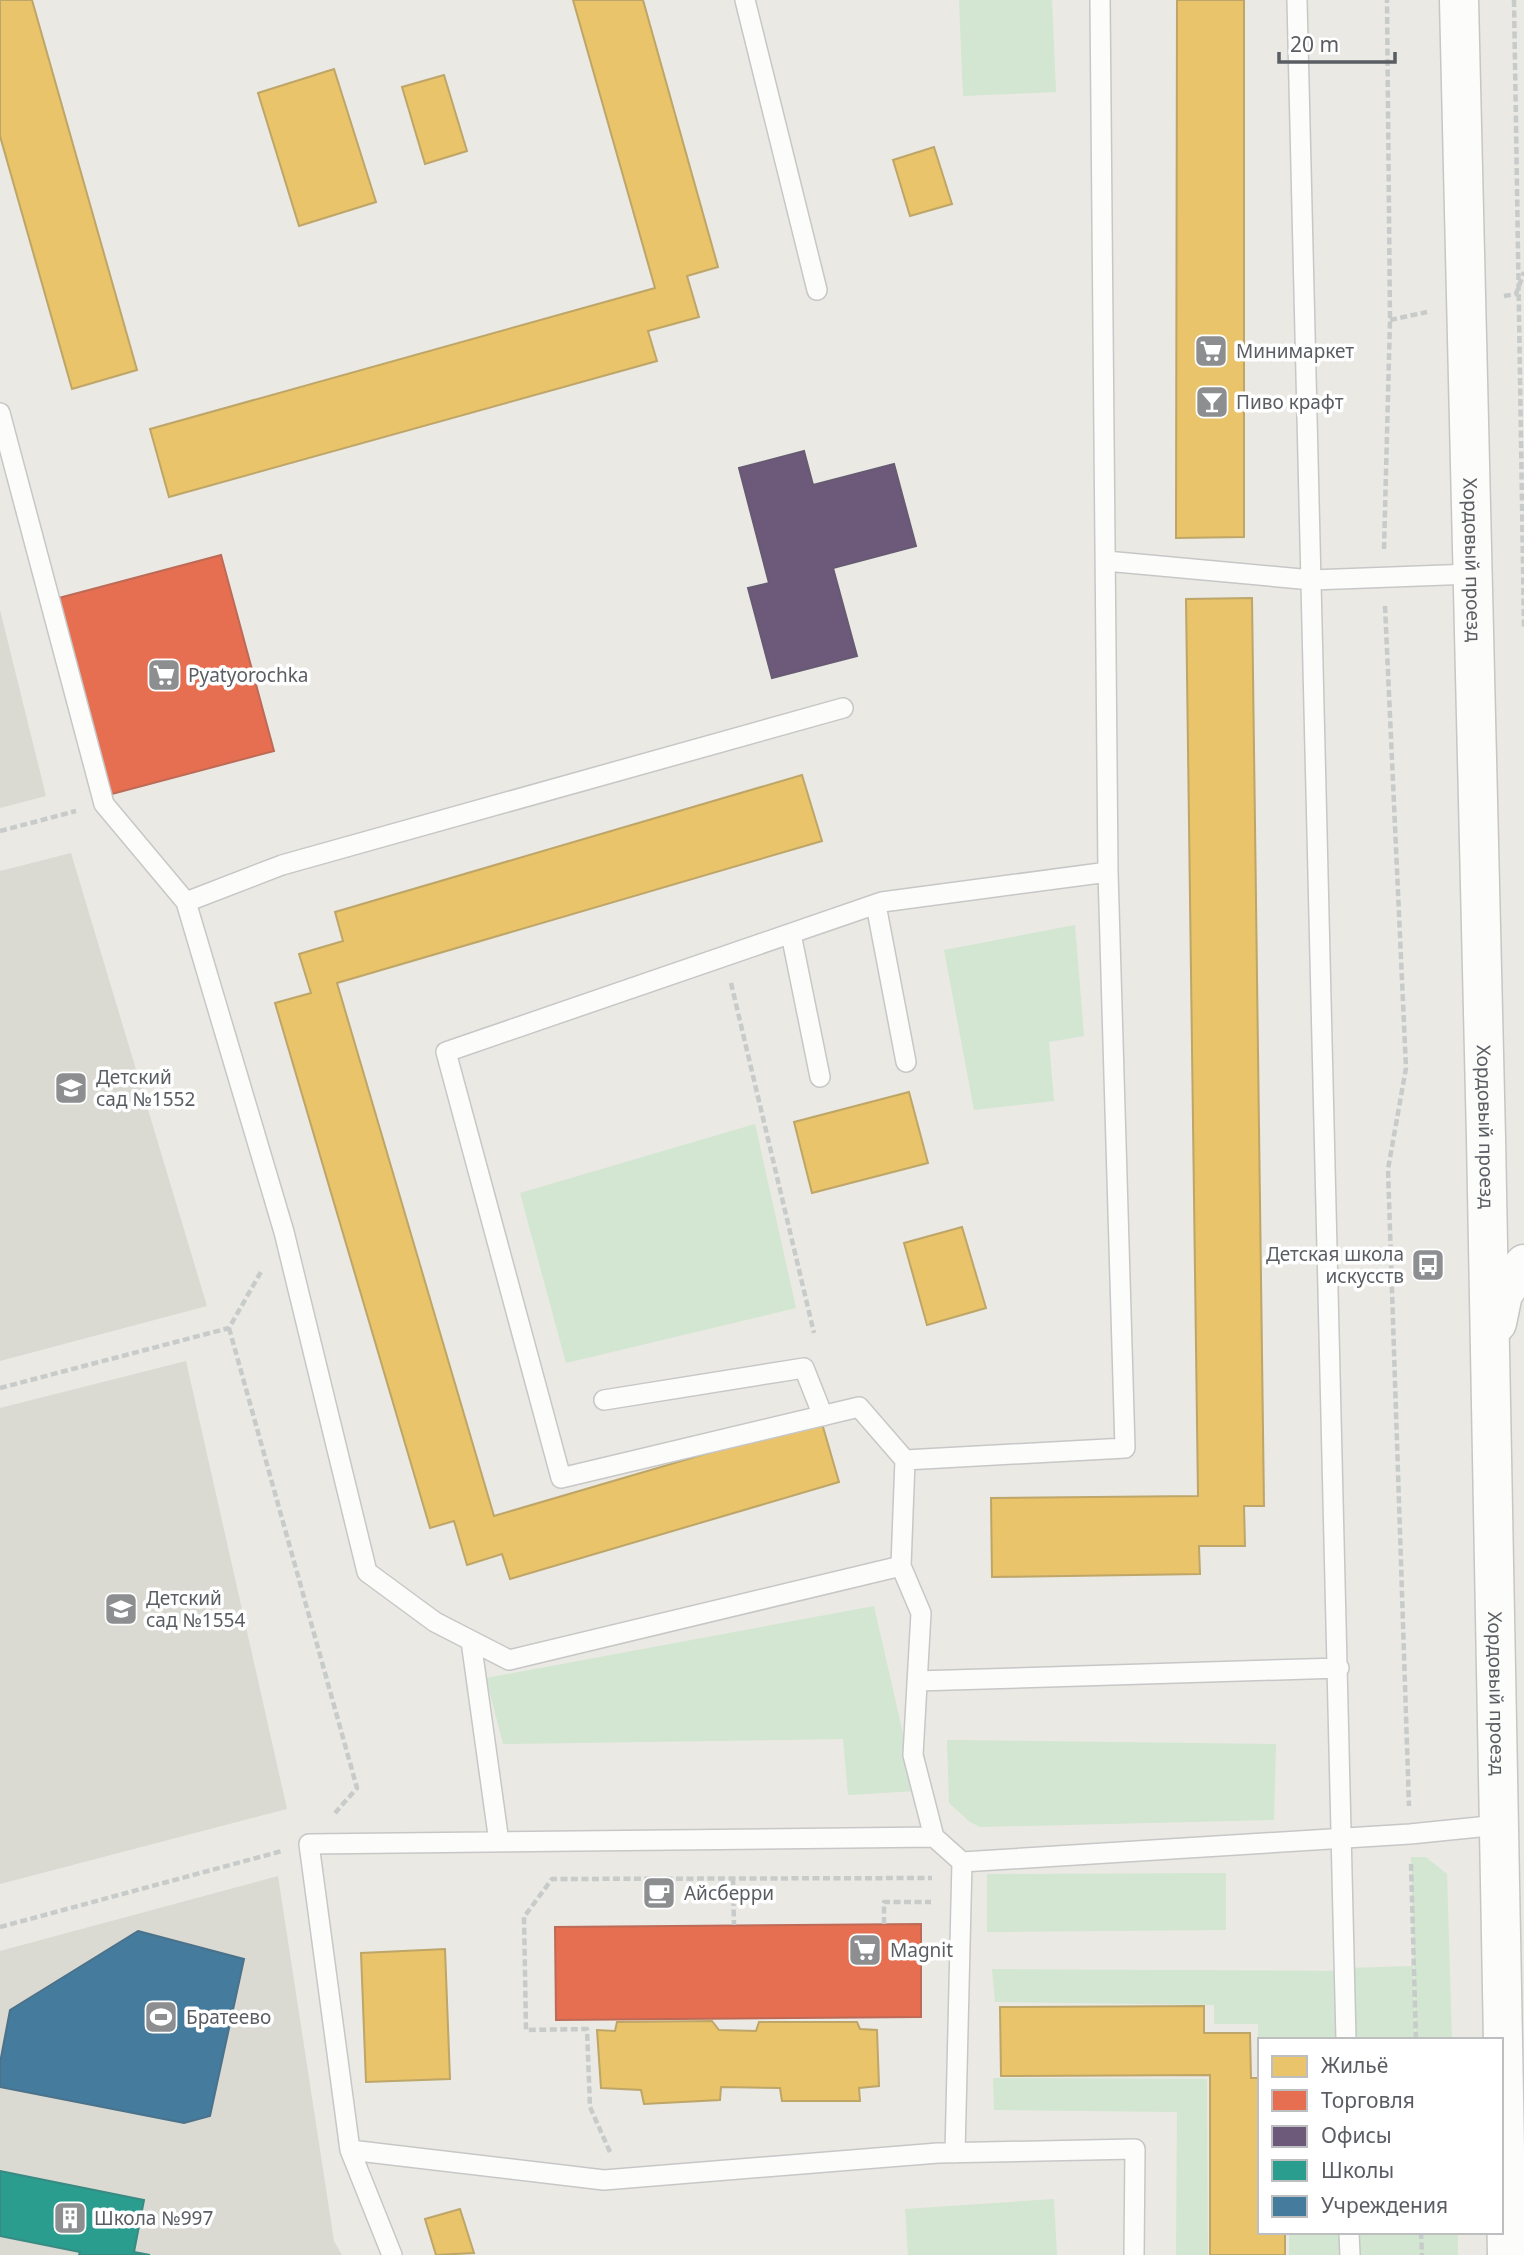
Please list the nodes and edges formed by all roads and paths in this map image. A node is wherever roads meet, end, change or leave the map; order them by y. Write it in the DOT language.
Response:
graph roads {
  1 [pos="745,0"];
  2 [pos="1100,0"];
  3 [pos="1297,0"];
  4 [pos="1387,0"];
  5 [pos="1459,0"];
  6 [pos="1514,0"];
  7 [pos="817,290"];
  8 [pos="1516,294"];
  9 [pos="1524,296"];
  10 [pos="0,413"];
  11 [pos="1106,561"];
  12 [pos="1472,574"];
  13 [pos="1384,577"];
  14 [pos="1312,580"];
  15 [pos="1524,628"];
  16 [pos="843,708"];
  17 [pos="104,804"];
  18 [pos="0,831"];
  19 [pos="1108,872"];
  20 [pos="186,902"];
  21 [pos="876,905"];
  22 [pos="791,934"];
  23 [pos="724,957"];
  24 [pos="906,1062"];
  25 [pos="820,1077"];
  26 [pos="284,1232"];
  27 [pos="1524,1264"];
  28 [pos="229,1328"];
  29 [pos="814,1333"];
  30 [pos="1490,1363"];
  31 [pos="0,1388"];
  32 [pos="604,1400"];
  33 [pos="823,1416"];
  34 [pos="905,1460"];
  35 [pos="901,1566"];
  36 [pos="471,1641"];
  37 [pos="1339,1668"];
  38 [pos="917,1681"];
  39 [pos="1499,1825"];
  40 [pos="1410,1834"];
  41 [pos="934,1837"];
  42 [pos="1344,1838"];
  43 [pos="499,1842"];
  44 [pos="309,1844"];
  45 [pos="962,1863"];
  46 [pos="733,1878"];
  47 [pos="936,1882"];
  48 [pos="938,1902"];
  49 [pos="884,1924"];
  50 [pos="734,1925"];
  51 [pos="0,1927"];
  52 [pos="1346,2038"];
  53 [pos="1416,2038"];
  54 [pos="1503,2038"];
  55 [pos="1503,2040"];
  56 [pos="350,2150"];
  57 [pos="955,2153"];
  58 [pos="622,2178"];
  59 [pos="1349,2234"];
  60 [pos="1421,2234"];
  61 [pos="392,2255"];
  62 [pos="1134,2255"];
  63 [pos="1350,2255"];
  64 [pos="1422,2255"];
  65 [pos="1507,2255"];
  1 -- 7 [label="lane"];
  2 -- 11 [label="lane"];
  3 -- 14 [label="lane"];
  4 -- 13 [label="path"];
  5 -- 12 [label="main road, Хордовый проезд"];
  6 -- 8 [label="path"];
  8 -- 9 [label="path"];
  8 -- 15 [label="path"];
  10 -- 17 [label="lane"];
  11 -- 14 [label="lane"];
  11 -- 19 [label="lane"];
  12 -- 13 [label="lane"];
  12 -- 30 [label="main road, Хордовый проезд"];
  13 -- 14 [label="lane"];
  13 -- 40 [label="path"];
  14 -- 37 [label="lane"];
  16 -- 20 [label="lane"];
  17 -- 18 [label="path"];
  17 -- 20 [label="lane"];
  19 -- 21 [label="lane"];
  19 -- 34 [label="lane"];
  20 -- 26 [label="lane"];
  21 -- 22 [label="lane"];
  21 -- 24 [label="lane"];
  22 -- 23 [label="lane"];
  22 -- 25 [label="lane"];
  23 -- 29 [label="path"];
  23 -- 33 [label="lane"];
  26 -- 28 [label="path"];
  26 -- 36 [label="lane"];
  27 -- 30 [label="main road"];
  28 -- 31 [label="path"];
  28 -- 44 [label="path"];
  30 -- 39 [label="main road, Хордовый проезд"];
  32 -- 33 [label="lane"];
  33 -- 34 [label="lane"];
  34 -- 35 [label="lane"];
  35 -- 36 [label="lane"];
  35 -- 38 [label="lane"];
  36 -- 43 [label="lane"];
  37 -- 38 [label="lane"];
  37 -- 42 [label="lane"];
  38 -- 41 [label="lane"];
  39 -- 40 [label="lane"];
  39 -- 54 [label="main road, Хордовый проезд"];
  40 -- 42 [label="lane"];
  40 -- 53 [label="path"];
  41 -- 43 [label="lane"];
  41 -- 45 [label="lane"];
  42 -- 45 [label="lane"];
  42 -- 52 [label="lane"];
  43 -- 44 [label="lane"];
  44 -- 51 [label="path"];
  44 -- 56 [label="lane"];
  45 -- 57 [label="lane"];
  46 -- 47 [label="path"];
  46 -- 50 [label="path"];
  46 -- 58 [label="path"];
  48 -- 49 [label="path"];
  55 -- 65 [label="main road, Хордовый проезд"];
  56 -- 58 [label="lane"];
  56 -- 61 [label="lane"];
  57 -- 58 [label="lane"];
  57 -- 62 [label="lane"];
  59 -- 63 [label="lane"];
  60 -- 64 [label="path"];
}
